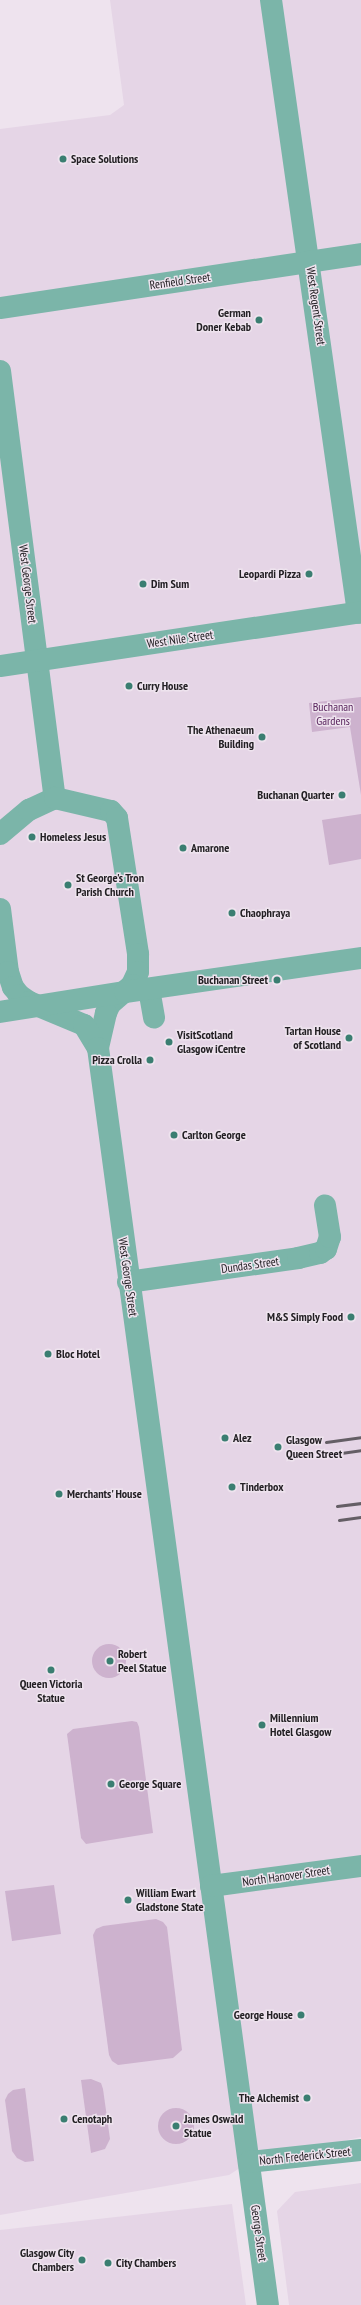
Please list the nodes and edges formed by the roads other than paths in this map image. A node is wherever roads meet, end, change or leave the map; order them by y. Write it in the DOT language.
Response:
graph roads {
  1 [pos="272,0"];
  2 [pos="361,254"];
  3 [pos="310,262"];
  4 [pos="0,308"];
  5 [pos="0,371"];
  6 [pos="360,613"];
  7 [pos="37,660"];
  8 [pos="0,666"];
  9 [pos="55,798"];
  10 [pos="0,834"];
  11 [pos="0,909"];
  12 [pos="361,958"];
  13 [pos="149,989"];
  14 [pos="125,992"];
  15 [pos="43,1006"];
  16 [pos="0,1012"];
  17 [pos="154,1018"];
  18 [pos="98,1048"];
  19 [pos="325,1205"];
  20 [pos="128,1282"];
  21 [pos="361,1866"];
  22 [pos="211,1886"];
  23 [pos="361,2150"];
  24 [pos="249,2162"];
  25 [pos="268,2305"];
  1 -- 3 [label="street, West Regent Street"];
  2 -- 3 [label="street, Renfield Street"];
  3 -- 4 [label="street, Renfield Street"];
  3 -- 6 [label="street, West Regent Street"];
  5 -- 7 [label="street, West George Street"];
  6 -- 7 [label="street, West Nile Street"];
  7 -- 8 [label="street, West Nile Street"];
  7 -- 9 [label="street, West George Street"];
  9 -- 10 [label="street"];
  9 -- 14 [label="street"];
  11 -- 15 [label="street, West George Street"];
  12 -- 13 [label="street"];
  13 -- 14 [label="street"];
  13 -- 17 [label="street"];
  14 -- 15 [label="street"];
  14 -- 18 [label="street"];
  15 -- 16 [label="street"];
  15 -- 18 [label="street, West George Street"];
  18 -- 20 [label="street, West George Street"];
  19 -- 20 [label="street, Dundas Street"];
  20 -- 22 [label="street, West George Street"];
  21 -- 22 [label="street, North Hanover Street"];
  22 -- 24 [label="street"];
  23 -- 24 [label="street, North Frederick Street"];
  24 -- 25 [label="street, George Street"];
}
